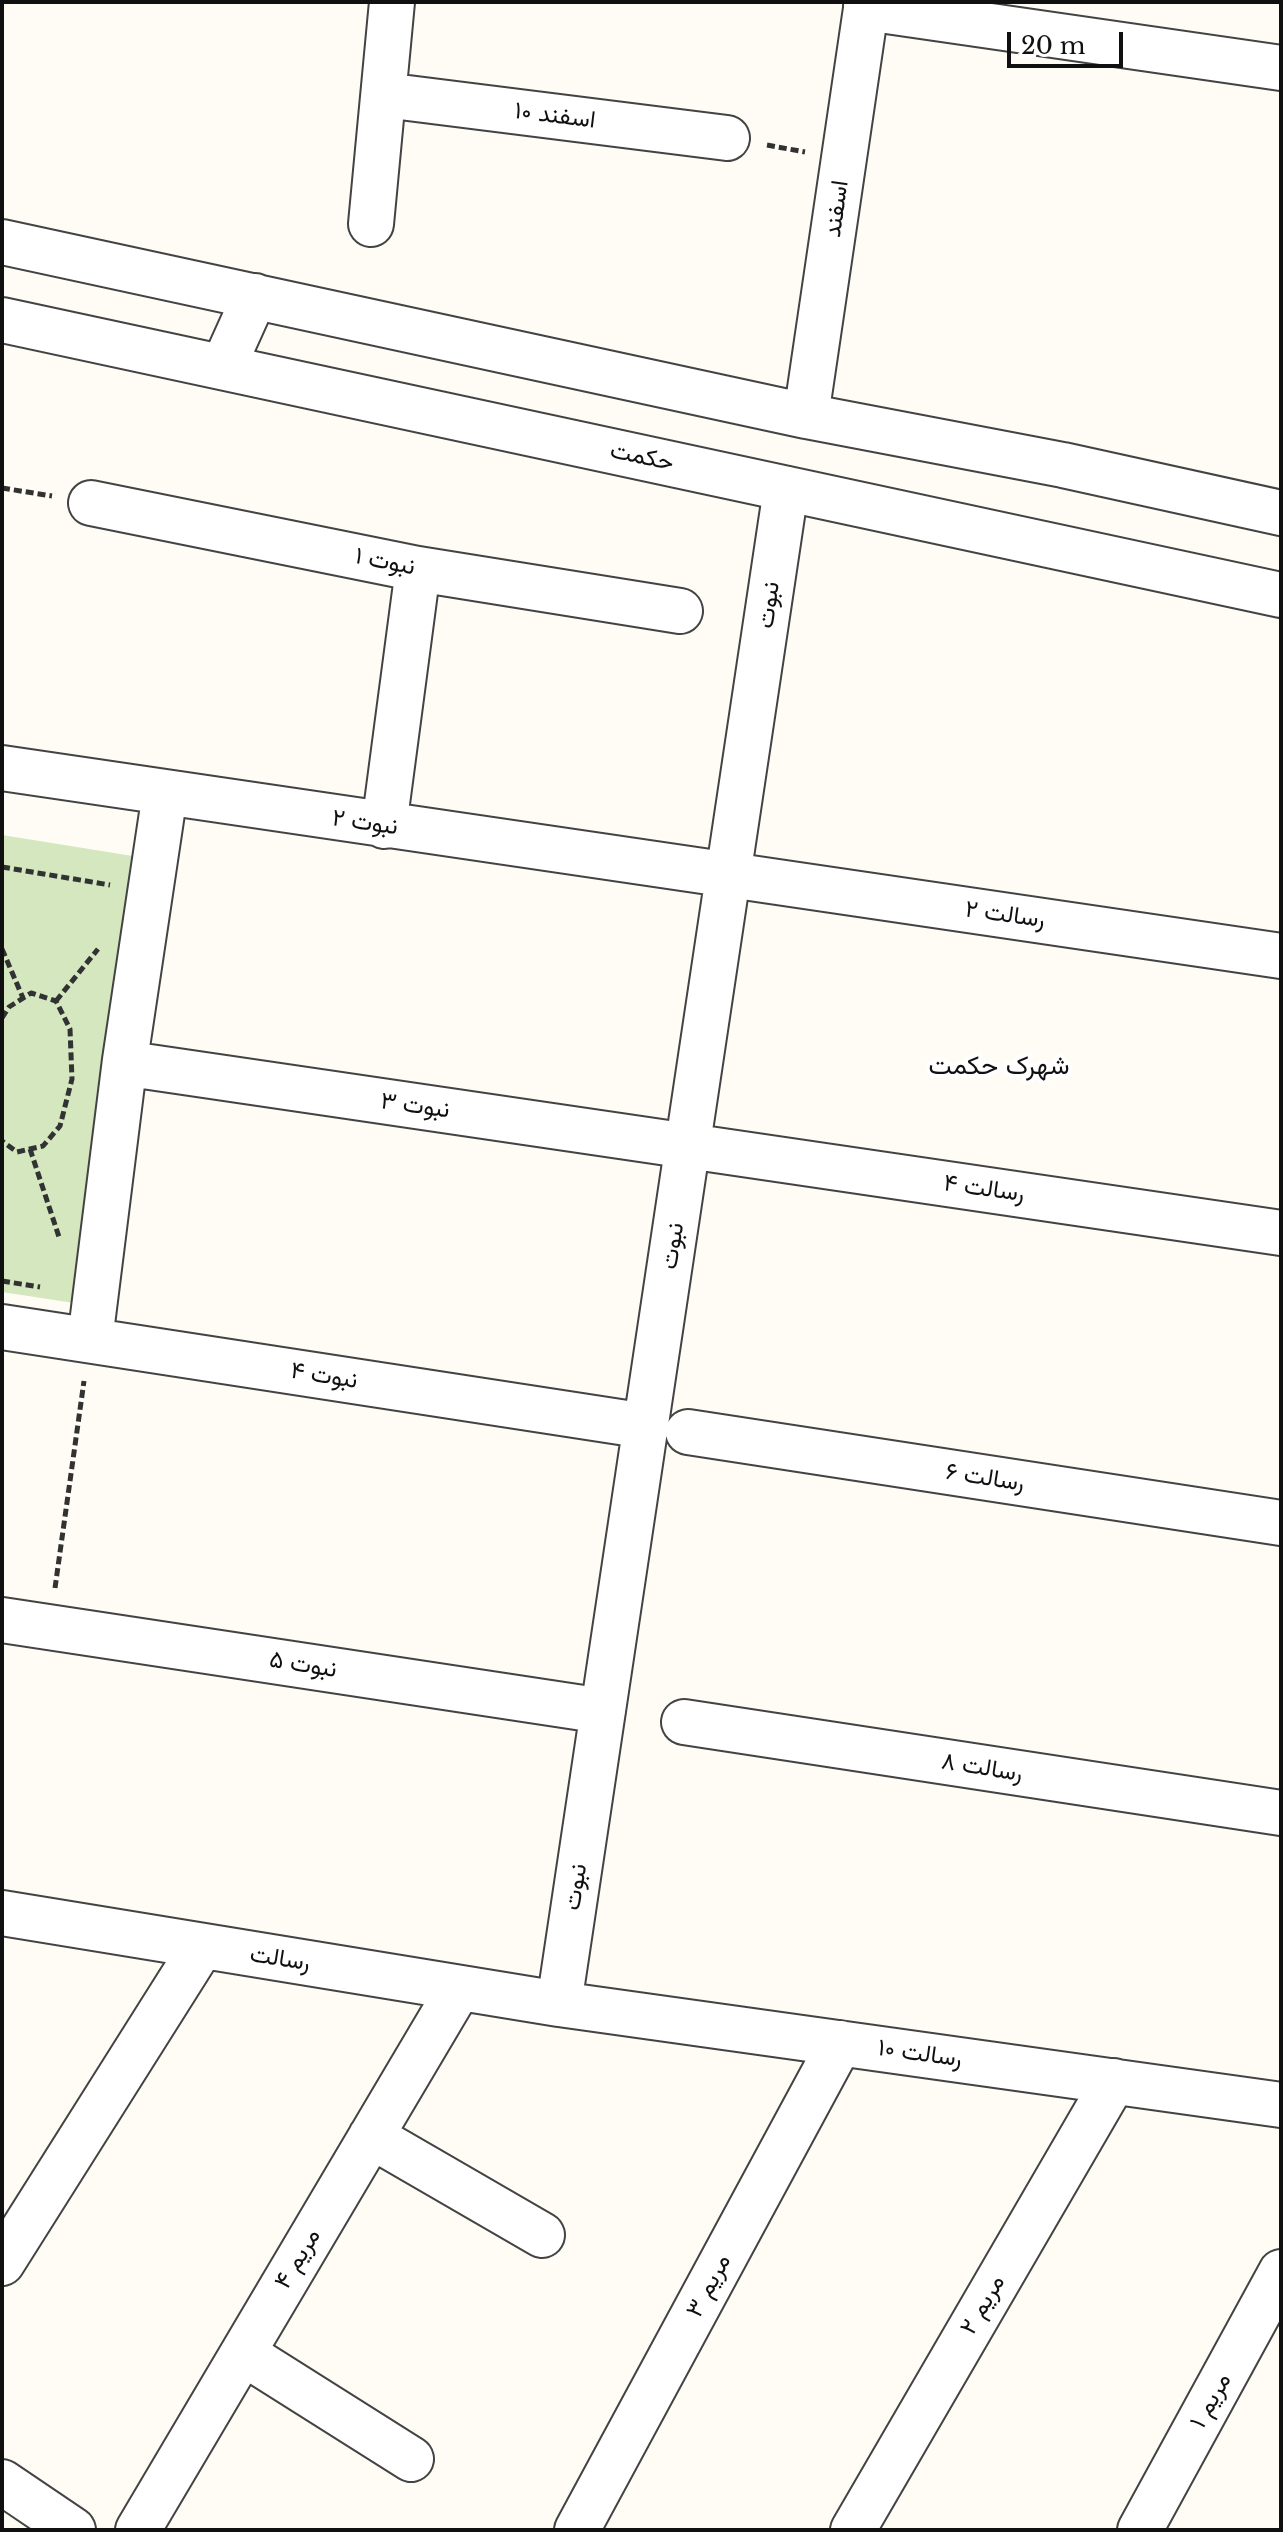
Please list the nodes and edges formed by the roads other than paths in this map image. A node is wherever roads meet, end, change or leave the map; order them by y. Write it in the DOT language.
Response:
graph roads {
  1 [pos="392,2"];
  2 [pos="867,5"];
  3 [pos="1281,68"];
  4 [pos="384,95"];
  5 [pos="727,138"];
  6 [pos="371,224"];
  7 [pos="2,242"];
  8 [pos="255,296"];
  9 [pos="2,320"];
  10 [pos="223,367"];
  11 [pos="806,416"];
  12 [pos="786,489"];
  13 [pos="91,503"];
  14 [pos="1281,513"];
  15 [pos="418,569"];
  16 [pos="1281,595"];
  17 [pos="680,611"];
  18 [pos="2,768"];
  19 [pos="165,793"];
  20 [pos="384,826"];
  21 [pos="728,875"];
  22 [pos="1281,956"];
  23 [pos="143,1066"];
  24 [pos="688,1146"];
  25 [pos="1281,1233"];
  26 [pos="2,1327"];
  27 [pos="90,1340"];
  28 [pos="646,1426"];
  29 [pos="688,1432"];
  30 [pos="1281,1523"];
  31 [pos="2,1620"];
  32 [pos="603,1711"];
  33 [pos="684,1722"];
  34 [pos="1281,1813"];
  35 [pos="2,1913"];
  36 [pos="202,1946"];
  37 [pos="459,1988"];
  38 [pos="559,2004"];
  39 [pos="840,2043"];
  40 [pos="1114,2081"];
  41 [pos="1281,2105"];
  42 [pos="371,2136"];
  43 [pos="542,2235"];
  44 [pos="2,2263"];
  45 [pos="1281,2272"];
  46 [pos="243,2353"];
  47 [pos="411,2459"];
  48 [pos="2,2482"];
  49 [pos="73,2530"];
  50 [pos="138,2530"];
  51 [pos="577,2530"];
  52 [pos="853,2530"];
  53 [pos="1140,2530"];
  1 -- 4 [label="street"];
  2 -- 3 [label="street"];
  2 -- 11 [label="street, اسفند"];
  4 -- 5 [label="street, اسفند ۱۰"];
  4 -- 6 [label="street"];
  7 -- 8 [label="street"];
  8 -- 10 [label="street"];
  8 -- 11 [label="street"];
  9 -- 10 [label="street, حکمت"];
  10 -- 12 [label="street, حکمت"];
  11 -- 14 [label="street"];
  12 -- 16 [label="street, حکمت"];
  12 -- 21 [label="street, نبوت"];
  13 -- 15 [label="street, نبوت ۱"];
  15 -- 17 [label="street, نبوت ۱"];
  15 -- 20 [label="street"];
  18 -- 19 [label="street, نبوت ۲"];
  19 -- 20 [label="street, نبوت ۲"];
  19 -- 27 [label="street"];
  20 -- 21 [label="street, نبوت ۲"];
  21 -- 22 [label="street, رسالت ۲"];
  21 -- 24 [label="street, نبوت"];
  23 -- 24 [label="street, نبوت ۳"];
  24 -- 25 [label="street, رسالت ۴"];
  24 -- 28 [label="street, نبوت"];
  26 -- 27 [label="street, نبوت ۴"];
  27 -- 28 [label="street, نبوت ۴"];
  28 -- 32 [label="street, نبوت"];
  29 -- 30 [label="street, رسالت ۶"];
  31 -- 32 [label="street, نبوت ۵"];
  32 -- 38 [label="street, نبوت"];
  33 -- 34 [label="street, رسالت ۸"];
  35 -- 36 [label="street, رسالت"];
  36 -- 37 [label="street, رسالت"];
  36 -- 44 [label="street"];
  37 -- 38 [label="street, رسالت"];
  37 -- 42 [label="street, مریم ۴"];
  38 -- 39 [label="street, رسالت ۱۰"];
  39 -- 40 [label="street, رسالت ۱۰"];
  39 -- 51 [label="street, مریم ۳"];
  40 -- 41 [label="street, رسالت ۱۰"];
  40 -- 52 [label="street, مریم ۲"];
  42 -- 43 [label="street"];
  42 -- 46 [label="street, مریم ۴"];
  45 -- 53 [label="street, مریم ۱"];
  46 -- 47 [label="street"];
  46 -- 50 [label="street, مریم ۴"];
  48 -- 49 [label="street"];
}
